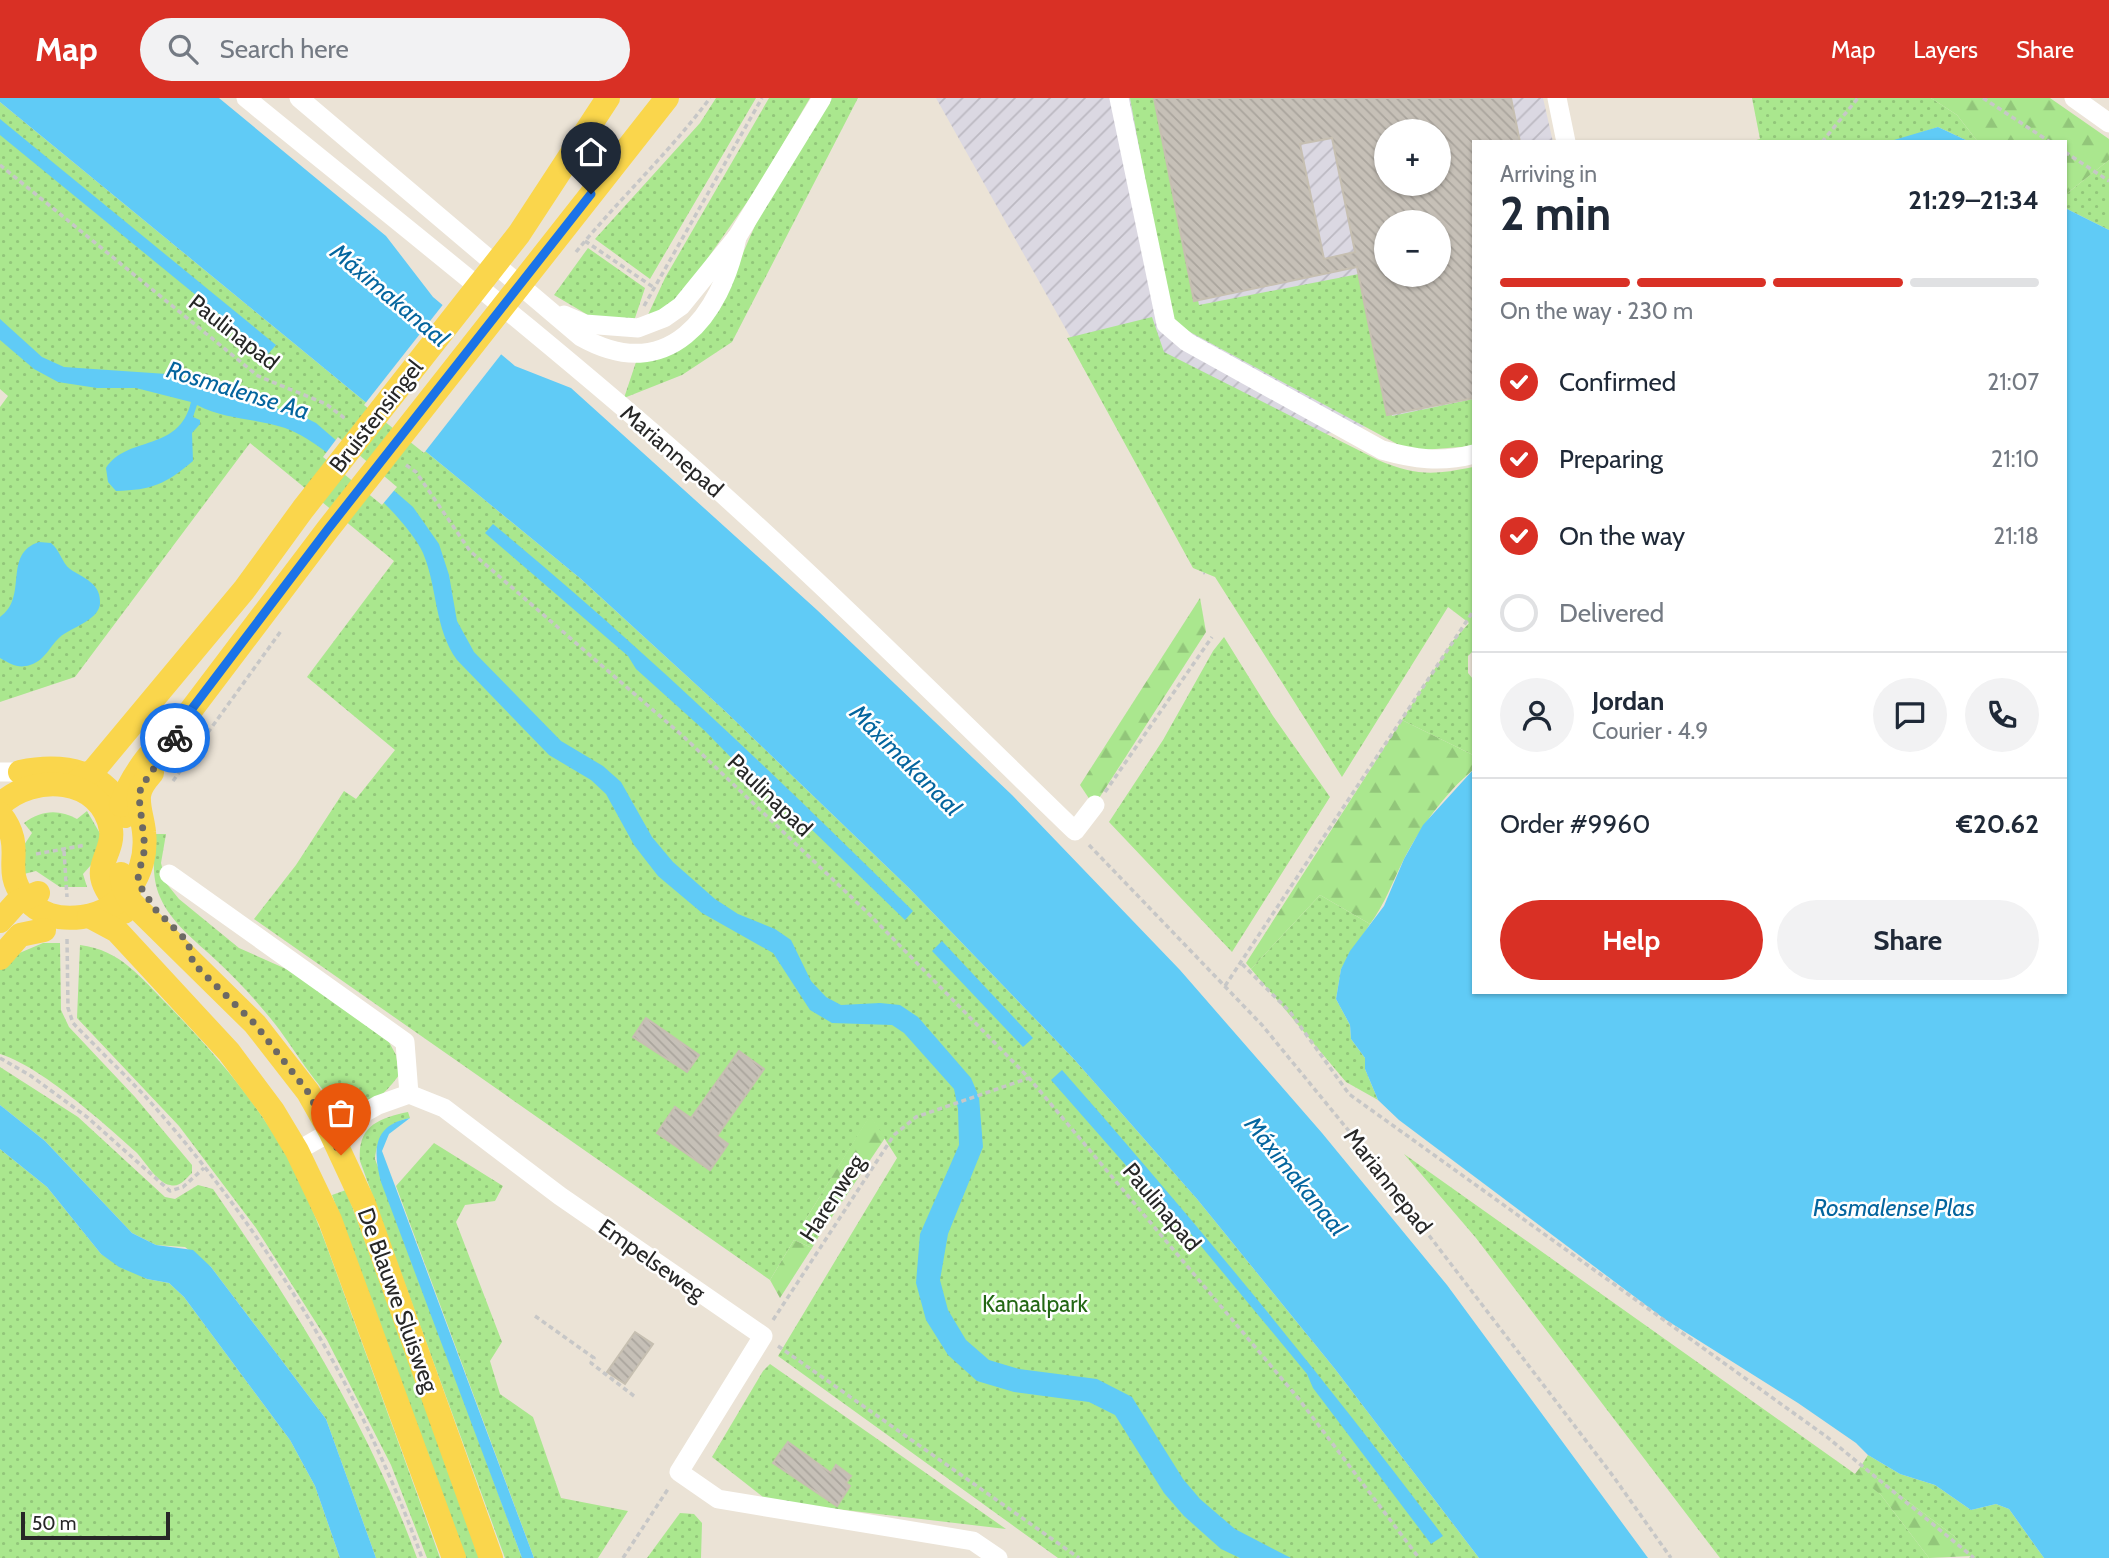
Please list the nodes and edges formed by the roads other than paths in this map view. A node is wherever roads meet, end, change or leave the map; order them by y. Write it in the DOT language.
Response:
graph roads {
  1 [pos="246,98"];
  2 [pos="299,98"];
  3 [pos="608,98"];
  4 [pos="667,98"];
  5 [pos="822,98"];
  6 [pos="1119,98"];
  7 [pos="1557,98"];
  8 [pos="2074,98"];
  9 [pos="2109,123"];
  10 [pos="1566,140"];
  11 [pos="1472,454"];
  12 [pos="185,718"];
  13 [pos="83,781"];
  14 [pos="5,800"];
  15 [pos="121,805"];
  16 [pos="1095,805"];
  17 [pos="169,874"];
  18 [pos="122,887"];
  19 [pos="20,911"];
  20 [pos="94,926"];
  21 [pos="0,939"];
  22 [pos="0,958"];
  23 [pos="193,963"];
  24 [pos="409,1094"];
  25 [pos="330,1130"];
  26 [pos="297,1151"];
  27 [pos="995,1557"];
  28 [pos="454,1558"];
  29 [pos="491,1558"];
  1 -- 16 [label="street, Mariannepad"];
  2 -- 5 [label="street"];
  3 -- 13 [label="main road, Bruistensingel"];
  4 -- 12 [label="main road, Bruistensingel"];
  6 -- 11 [label="street"];
  7 -- 10 [label="street"];
  8 -- 9 [label="street"];
  12 -- 15 [label="main road, Bruistensingel"];
  12 -- 18 [label="main road, Bruistensingel"];
  13 -- 14 [label="main road"];
  13 -- 14 [label="main road"];
  13 -- 15 [label="main road"];
  13 -- 18 [label="main road"];
  14 -- 19 [label="main road"];
  15 -- 18 [label="main road"];
  17 -- 24 [label="street"];
  18 -- 19 [label="main road"];
  18 -- 20 [label="main road"];
  18 -- 23 [label="main road, De Blauwe Sluisweg"];
  18 -- 23 [label="main road, De Blauwe Sluisweg"];
  19 -- 20 [label="main road"];
  19 -- 21 [label="main road"];
  19 -- 22 [label="main road"];
  20 -- 26 [label="main road, De Blauwe Sluisweg"];
  23 -- 25 [label="main road, De Blauwe Sluisweg"];
  24 -- 25 [label="street"];
  24 -- 27 [label="street, Empelseweg"];
  25 -- 26 [label="street"];
  25 -- 29 [label="main road, De Blauwe Sluisweg"];
  26 -- 28 [label="main road, De Blauwe Sluisweg"];
}
